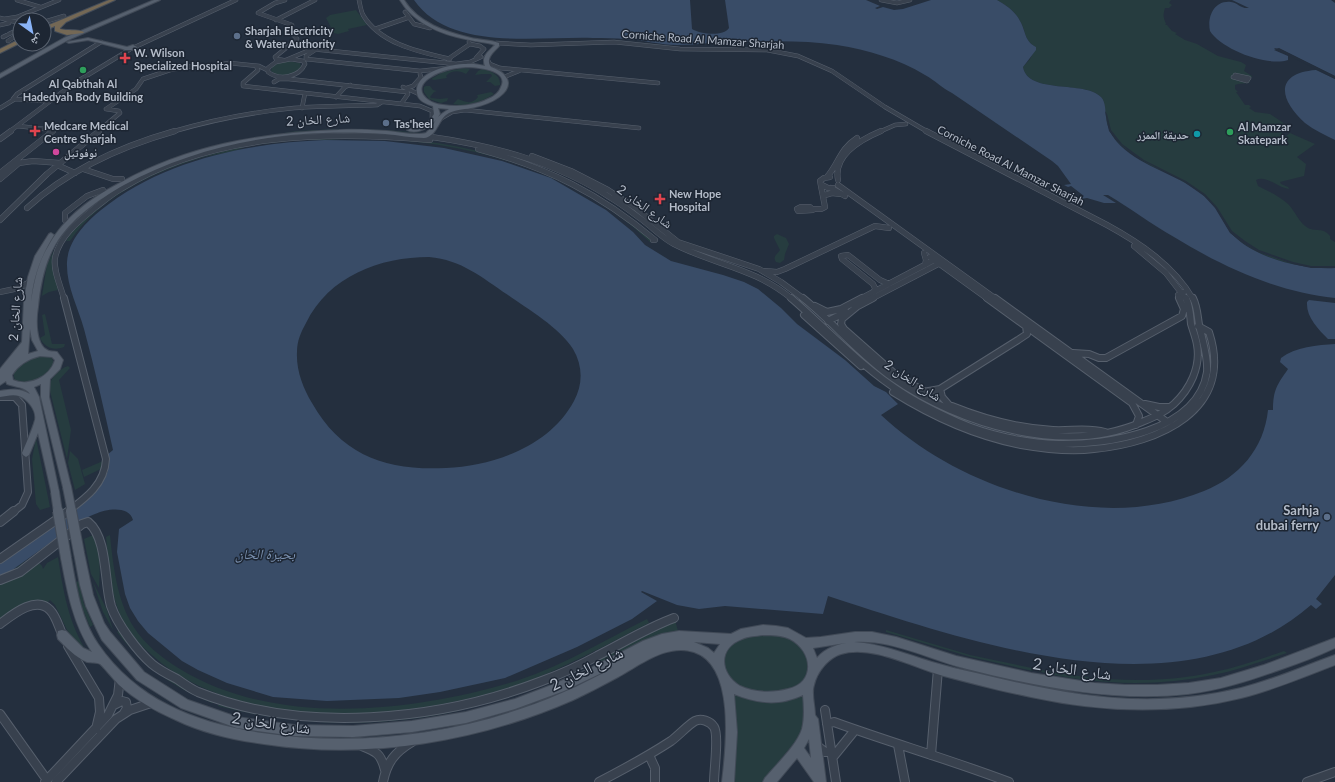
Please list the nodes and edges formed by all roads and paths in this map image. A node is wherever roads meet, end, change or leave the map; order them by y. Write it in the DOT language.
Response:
graph roads {
  1 [pos="17,0"];
  2 [pos="28,0"];
  3 [pos="59,0"];
  4 [pos="103,0"];
  5 [pos="113,0"];
  6 [pos="158,0"];
  7 [pos="231,0"];
  8 [pos="236,0"];
  9 [pos="285,0"];
  10 [pos="315,0"];
  11 [pos="359,0"];
  12 [pos="398,0"];
  13 [pos="402,0"];
  14 [pos="881,0"];
  15 [pos="888,0"];
  16 [pos="903,0"];
  17 [pos="910,0"];
  18 [pos="22,2"];
  19 [pos="40,7"];
  20 [pos="28,12"];
  21 [pos="405,12"];
  22 [pos="76,15"];
  23 [pos="12,18"];
  24 [pos="408,19"];
  25 [pos="52,20"];
  26 [pos="276,20"];
  27 [pos="1,21"];
  28 [pos="12,22"];
  29 [pos="12,24"];
  30 [pos="52,26"];
  31 [pos="430,28"];
  32 [pos="375,29"];
  33 [pos="81,32"];
  34 [pos="52,33"];
  35 [pos="66,39"];
  36 [pos="88,39"];
  37 [pos="102,42"];
  38 [pos="472,42"];
  39 [pos="10,43"];
  40 [pos="497,45"];
  41 [pos="0,46"];
  42 [pos="129,48"];
  43 [pos="316,50"];
  44 [pos="489,50"];
  45 [pos="0,51"];
  46 [pos="302,54"];
  47 [pos="375,55"];
  48 [pos="484,57"];
  49 [pos="447,59"];
  50 [pos="284,60"];
  51 [pos="302,61"];
  52 [pos="324,61"];
  53 [pos="434,61"];
  54 [pos="456,61"];
  55 [pos="442,62"];
  56 [pos="312,63"];
  57 [pos="369,64"];
  58 [pos="463,64"];
  59 [pos="256,66"];
  60 [pos="448,68"];
  61 [pos="489,68"];
  62 [pos="397,69"];
  63 [pos="428,70"];
  64 [pos="531,71"];
  65 [pos="268,72"];
  66 [pos="437,72"];
  67 [pos="406,73"];
  68 [pos="420,74"];
  69 [pos="252,75"];
  70 [pos="836,75"];
  71 [pos="274,76"];
  72 [pos="298,76"];
  73 [pos="285,77"];
  74 [pos="504,77"];
  75 [pos="0,78"];
  76 [pos="76,78"];
  77 [pos="306,80"];
  78 [pos="272,83"];
  79 [pos="658,83"];
  80 [pos="73,84"];
  81 [pos="344,86"];
  82 [pos="398,87"];
  83 [pos="384,88"];
  84 [pos="407,88"];
  85 [pos="261,89"];
  86 [pos="272,90"];
  87 [pos="305,93"];
  88 [pos="419,94"];
  89 [pos="336,97"];
  90 [pos="13,99"];
  91 [pos="44,101"];
  92 [pos="382,102"];
  93 [pos="389,102"];
  94 [pos="402,102"];
  95 [pos="371,105"];
  96 [pos="434,105"];
  97 [pos="0,108"];
  98 [pos="302,108"];
  99 [pos="458,108"];
  100 [pos="478,109"];
  101 [pos="895,117"];
  102 [pos="440,119"];
  103 [pos="432,124"];
  104 [pos="906,124"];
  105 [pos="16,126"];
  106 [pos="639,128"];
  107 [pos="404,130"];
  108 [pos="431,133"];
  109 [pos="0,134"];
  110 [pos="425,136"];
  111 [pos="0,139"];
  112 [pos="194,150"];
  113 [pos="174,160"];
  114 [pos="13,163"];
  115 [pos="19,164"];
  116 [pos="58,164"];
  117 [pos="85,168"];
  118 [pos="76,172"];
  119 [pos="0,173"];
  120 [pos="827,177"];
  121 [pos="0,179"];
  122 [pos="111,181"];
  123 [pos="838,183"];
  124 [pos="822,185"];
  125 [pos="830,188"];
  126 [pos="825,195"];
  127 [pos="843,195"];
  128 [pos="27,208"];
  129 [pos="875,218"];
  130 [pos="0,220"];
  131 [pos="875,226"];
  132 [pos="889,228"];
  133 [pos="663,234"];
  134 [pos="670,239"];
  135 [pos="654,240"];
  136 [pos="924,253"];
  137 [pos="936,259"];
  138 [pos="941,263"];
  139 [pos="926,267"];
  140 [pos="865,268"];
  141 [pos="785,269"];
  142 [pos="762,271"];
  143 [pos="858,272"];
  144 [pos="950,272"];
  145 [pos="30,282"];
  146 [pos="771,283"];
  147 [pos="889,284"];
  148 [pos="0,292"];
  149 [pos="874,292"];
  150 [pos="1185,292"];
  151 [pos="28,293"];
  152 [pos="803,299"];
  153 [pos="35,305"];
  154 [pos="859,305"];
  155 [pos="840,315"];
  156 [pos="828,321"];
  157 [pos="1026,326"];
  158 [pos="1198,326"];
  159 [pos="838,331"];
  160 [pos="1039,336"];
  161 [pos="1018,340"];
  162 [pos="26,342"];
  163 [pos="856,346"];
  164 [pos="866,348"];
  165 [pos="45,353"];
  166 [pos="1070,353"];
  167 [pos="1083,354"];
  168 [pos="22,360"];
  169 [pos="1083,362"];
  170 [pos="4,375"];
  171 [pos="47,377"];
  172 [pos="0,382"];
  173 [pos="899,382"];
  174 [pos="908,382"];
  175 [pos="891,385"];
  176 [pos="21,388"];
  177 [pos="940,389"];
  178 [pos="0,390"];
  179 [pos="924,392"];
  180 [pos="0,394"];
  181 [pos="896,394"];
  182 [pos="0,397"];
  183 [pos="1140,402"];
  184 [pos="949,405"];
  185 [pos="1171,407"];
  186 [pos="23,408"];
  187 [pos="39,415"];
  188 [pos="1156,417"];
  189 [pos="1165,423"];
  190 [pos="1135,426"];
  191 [pos="1108,432"];
  192 [pos="1007,436"];
  193 [pos="997,439"];
  194 [pos="1050,443"];
  195 [pos="1064,449"];
  196 [pos="26,453"];
  197 [pos="0,522"];
  198 [pos="0,558"];
  199 [pos="0,580"];
  200 [pos="674,618"];
  201 [pos="0,624"];
  202 [pos="62,635"];
  203 [pos="730,638"];
  204 [pos="804,643"];
  205 [pos="1335,644"];
  206 [pos="103,659"];
  207 [pos="1335,660"];
  208 [pos="719,667"];
  209 [pos="938,668"];
  210 [pos="814,670"];
  211 [pos="120,678"];
  212 [pos="727,683"];
  213 [pos="808,684"];
  214 [pos="151,703"];
  215 [pos="114,705"];
  216 [pos="809,707"];
  217 [pos="825,710"];
  218 [pos="124,713"];
  219 [pos="0,714"];
  220 [pos="827,724"];
  221 [pos="96,729"];
  222 [pos="855,730"];
  223 [pos="416,740"];
  224 [pos="359,745"];
  225 [pos="898,745"];
  226 [pos="797,748"];
  227 [pos="650,755"];
  228 [pos="827,755"];
  229 [pos="931,755"];
  230 [pos="385,770"];
  231 [pos="1335,772"];
  232 [pos="820,780"];
  233 [pos="46,781"];
  234 [pos="56,782"];
  235 [pos="383,782"];
  236 [pos="599,782"];
  237 [pos="655,782"];
  238 [pos="714,782"];
  239 [pos="728,782"];
  240 [pos="769,782"];
  241 [pos="836,782"];
  242 [pos="905,782"];
  243 [pos="1009,782"];
  244 [pos="1307,782"];
  1 -- 18 [label="street"];
  2 -- 18 [label="street"];
  3 -- 19 [label="street"];
  4 -- 25 [label="highway"];
  5 -- 22 [label="highway"];
  6 -- 33 [label="main road"];
  7 -- 42 [label="street"];
  8 -- 42 [label="street"];
  9 -- 26 [label="street"];
  10 -- 26 [label="street"];
  11 -- 32 [label="street"];
  12 -- 21 [label="main road, Corniche Road Al Mamzar Sharjah"];
  13 -- 38 [label="main road, Corniche Road Al Mamzar Sharjah"];
  14 -- 17 [label="street"];
  15 -- 16 [label="street"];
  18 -- 19 [label="street"];
  19 -- 20 [label="street"];
  21 -- 24 [label="street"];
  21 -- 31 [label="main road, Corniche Road Al Mamzar Sharjah"];
  22 -- 30 [label="highway"];
  22 -- 33 [label="highway"];
  23 -- 27 [label="street"];
  24 -- 31 [label="street"];
  24 -- 32 [label="street"];
  26 -- 50 [label="street"];
  27 -- 28 [label="street"];
  27 -- 29 [label="street"];
  31 -- 38 [label="main road, Corniche Road Al Mamzar Sharjah"];
  32 -- 49 [label="street"];
  33 -- 35 [label="main road"];
  33 -- 36 [label="main road"];
  34 -- 35 [label="highway"];
  35 -- 75 [label="main road"];
  36 -- 37 [label="main road"];
  36 -- 75 [label="main road"];
  37 -- 42 [label="main road"];
  37 -- 90 [label="street"];
  38 -- 40 [label="main road, Corniche Road Al Mamzar Sharjah"];
  38 -- 44 [label="main road"];
  38 -- 49 [label="street"];
  38 -- 54 [label="street"];
  39 -- 41 [label="highway"];
  39 -- 45 [label="highway"];
  40 -- 44 [label="main road"];
  40 -- 70 [label="street, Corniche Road Al Mamzar Sharjah"];
  42 -- 76 [label="street"];
  42 -- 80 [label="street"];
  43 -- 46 [label="street"];
  43 -- 47 [label="street"];
  43 -- 52 [label="street"];
  44 -- 48 [label="main road"];
  46 -- 50 [label="street"];
  46 -- 51 [label="street"];
  47 -- 53 [label="street"];
  47 -- 57 [label="street"];
  48 -- 58 [label="main road"];
  48 -- 61 [label="main road"];
  48 -- 64 [label="street"];
  49 -- 54 [label="street"];
  49 -- 55 [label="street"];
  50 -- 51 [label="street"];
  50 -- 65 [label="street"];
  51 -- 56 [label="street"];
  51 -- 73 [label="street"];
  52 -- 56 [label="street"];
  52 -- 57 [label="street"];
  53 -- 55 [label="street"];
  53 -- 63 [label="street"];
  54 -- 58 [label="street"];
  55 -- 58 [label="street"];
  56 -- 67 [label="street"];
  57 -- 62 [label="street"];
  58 -- 60 [label="main road"];
  58 -- 61 [label="main road"];
  59 -- 65 [label="street"];
  59 -- 69 [label="street"];
  59 -- 116 [label="street"];
  60 -- 63 [label="street"];
  60 -- 66 [label="main road"];
  61 -- 74 [label="main road"];
  62 -- 63 [label="street"];
  62 -- 67 [label="street"];
  64 -- 74 [label="street"];
  64 -- 79 [label="street"];
  65 -- 69 [label="street"];
  65 -- 71 [label="street"];
  66 -- 68 [label="street"];
  66 -- 88 [label="main road"];
  67 -- 68 [label="street"];
  68 -- 84 [label="street"];
  69 -- 85 [label="street"];
  70 -- 101 [label="street, Corniche Road Al Mamzar Sharjah"];
  70 -- 150 [label="street, Corniche Road Al Mamzar Sharjah"];
  71 -- 73 [label="street"];
  71 -- 78 [label="street"];
  72 -- 73 [label="street"];
  72 -- 77 [label="street"];
  72 -- 82 [label="street"];
  73 -- 77 [label="street"];
  73 -- 78 [label="street"];
  73 -- 86 [label="street"];
  74 -- 100 [label="main road"];
  76 -- 80 [label="street"];
  76 -- 91 [label="street"];
  77 -- 81 [label="street"];
  78 -- 85 [label="street"];
  78 -- 86 [label="street"];
  80 -- 105 [label="street"];
  81 -- 83 [label="street"];
  81 -- 89 [label="street"];
  82 -- 83 [label="street"];
  82 -- 84 [label="street"];
  83 -- 94 [label="street"];
  84 -- 88 [label="street"];
  85 -- 86 [label="street"];
  86 -- 87 [label="street"];
  87 -- 89 [label="street"];
  87 -- 98 [label="street"];
  88 -- 96 [label="main road"];
  89 -- 92 [label="street"];
  90 -- 91 [label="street"];
  90 -- 97 [label="street"];
  91 -- 109 [label="street"];
  92 -- 93 [label="street"];
  92 -- 95 [label="street"];
  93 -- 94 [label="street"];
  93 -- 95 [label="street"];
  94 -- 103 [label="street"];
  95 -- 98 [label="street"];
  96 -- 99 [label="main road"];
  96 -- 103 [label="main road"];
  98 -- 117 [label="street"];
  99 -- 100 [label="main road"];
  99 -- 102 [label="main road"];
  100 -- 102 [label="street"];
  100 -- 106 [label="street"];
  101 -- 104 [label="street, Corniche Road Al Mamzar Sharjah"];
  101 -- 120 [label="street"];
  102 -- 103 [label="main road"];
  103 -- 107 [label="main road"];
  103 -- 108 [label="main road"];
  104 -- 123 [label="street"];
  104 -- 150 [label="street, Corniche Road Al Mamzar Sharjah"];
  105 -- 111 [label="street"];
  105 -- 114 [label="street"];
  107 -- 108 [label="main road, شارع الخان 2"];
  107 -- 112 [label="main road, شارع الخان 2"];
  108 -- 110 [label="main road"];
  108 -- 133 [label="street, شارع الخان 2"];
  110 -- 113 [label="main road, شارع الخان 2"];
  110 -- 133 [label="street, شارع الخان 2"];
  112 -- 113 [label="main road"];
  112 -- 122 [label="main road, شارع الخان 2"];
  113 -- 153 [label="main road, شارع الخان 2"];
  114 -- 115 [label="street"];
  114 -- 119 [label="street"];
  115 -- 116 [label="street"];
  115 -- 121 [label="street"];
  116 -- 118 [label="street"];
  116 -- 130 [label="street"];
  117 -- 118 [label="street"];
  117 -- 122 [label="street"];
  118 -- 128 [label="street"];
  120 -- 123 [label="street"];
  120 -- 124 [label="street"];
  122 -- 145 [label="main road, شارع الخان 2"];
  123 -- 125 [label="street"];
  123 -- 137 [label="street"];
  124 -- 125 [label="street"];
  124 -- 126 [label="street"];
  125 -- 126 [label="street"];
  125 -- 127 [label="street"];
  126 -- 127 [label="street"];
  127 -- 129 [label="street"];
  129 -- 131 [label="street"];
  129 -- 132 [label="street"];
  131 -- 132 [label="street"];
  131 -- 141 [label="street"];
  132 -- 136 [label="street"];
  133 -- 134 [label="street, شارع الخان 2"];
  134 -- 142 [label="street, شارع الخان 2"];
  134 -- 146 [label="street, شارع الخان 2"];
  135 -- 198 [label="street"];
  136 -- 137 [label="street"];
  136 -- 139 [label="street"];
  137 -- 138 [label="street"];
  137 -- 139 [label="street"];
  138 -- 139 [label="street"];
  138 -- 144 [label="street"];
  138 -- 166 [label="street"];
  139 -- 144 [label="street"];
  139 -- 147 [label="street"];
  139 -- 154 [label="street"];
  140 -- 143 [label="street"];
  140 -- 143 [label="street"];
  140 -- 147 [label="street"];
  141 -- 142 [label="street"];
  141 -- 152 [label="street"];
  142 -- 152 [label="street, شارع الخان 2"];
  143 -- 149 [label="street"];
  144 -- 157 [label="street"];
  145 -- 148 [label="street"];
  145 -- 151 [label="main road, شارع الخان 2"];
  146 -- 175 [label="street, شارع الخان 2"];
  146 -- 181 [label="street"];
  147 -- 149 [label="street"];
  149 -- 152 [label="street"];
  150 -- 158 [label="street, شارع الخان 2"];
  150 -- 167 [label="street"];
  150 -- 185 [label="street, شارع الخان 2"];
  151 -- 153 [label="main road"];
  151 -- 162 [label="main road, شارع الخان 2"];
  152 -- 156 [label="street, شارع الخان 2"];
  153 -- 165 [label="main road, شارع الخان 2"];
  154 -- 155 [label="street"];
  154 -- 164 [label="street"];
  155 -- 156 [label="street"];
  155 -- 159 [label="street"];
  156 -- 159 [label="street, شارع الخان 2"];
  157 -- 160 [label="street"];
  157 -- 161 [label="street"];
  158 -- 189 [label="street, شارع الخان 2"];
  158 -- 195 [label="street"];
  159 -- 163 [label="street, شارع الخان 2"];
  160 -- 161 [label="street"];
  160 -- 190 [label="street"];
  161 -- 177 [label="street"];
  162 -- 168 [label="main road, شارع الخان 2"];
  162 -- 170 [label="main road"];
  163 -- 164 [label="street"];
  163 -- 173 [label="street, شارع الخان 2"];
  164 -- 174 [label="street"];
  165 -- 168 [label="main road"];
  165 -- 171 [label="main road"];
  166 -- 167 [label="street"];
  166 -- 169 [label="street"];
  167 -- 169 [label="street"];
  168 -- 170 [label="main road"];
  169 -- 183 [label="street"];
  170 -- 172 [label="main road"];
  170 -- 176 [label="main road"];
  171 -- 176 [label="main road"];
  171 -- 203 [label="main road, شارع الخان 2, bridge"];
  173 -- 174 [label="street"];
  173 -- 191 [label="street, شارع الخان 2"];
  174 -- 179 [label="street"];
  175 -- 181 [label="street"];
  175 -- 192 [label="street, شارع الخان 2"];
  176 -- 178 [label="main road"];
  176 -- 180 [label="main road"];
  176 -- 186 [label="street"];
  176 -- 187 [label="main road"];
  177 -- 179 [label="street"];
  177 -- 184 [label="street"];
  179 -- 184 [label="street"];
  181 -- 193 [label="street"];
  182 -- 186 [label="street"];
  183 -- 185 [label="street"];
  183 -- 188 [label="street"];
  184 -- 191 [label="street"];
  185 -- 188 [label="street, شارع الخان 2"];
  186 -- 196 [label="street"];
  187 -- 196 [label="main road"];
  187 -- 206 [label="main road, شارع الخان 2, bridge"];
  188 -- 189 [label="street"];
  188 -- 190 [label="street, شارع الخان 2"];
  189 -- 194 [label="street, شارع الخان 2"];
  190 -- 191 [label="street, شارع الخان 2"];
  192 -- 193 [label="street"];
  192 -- 194 [label="street, شارع الخان 2"];
  193 -- 195 [label="street"];
  194 -- 195 [label="street"];
  196 -- 197 [label="street"];
  199 -- 200 [label="street"];
  201 -- 202 [label="street"];
  202 -- 206 [label="main road"];
  202 -- 221 [label="street"];
  203 -- 204 [label="main road"];
  203 -- 208 [label="main road"];
  204 -- 205 [label="main road, شارع الخان 2"];
  204 -- 210 [label="main road"];
  206 -- 211 [label="main road, شارع الخان 2"];
  207 -- 209 [label="main road, شارع الخان 2"];
  208 -- 212 [label="main road"];
  208 -- 223 [label="main road, شارع الخان 2"];
  209 -- 210 [label="main road, شارع الخان 2"];
  209 -- 229 [label="street"];
  210 -- 213 [label="main road"];
  211 -- 214 [label="main road, شارع الخان 2"];
  211 -- 215 [label="street"];
  212 -- 213 [label="main road"];
  212 -- 239 [label="main road"];
  213 -- 216 [label="main road"];
  214 -- 218 [label="street"];
  214 -- 224 [label="main road, شارع الخان 2"];
  215 -- 218 [label="street"];
  215 -- 221 [label="street"];
  216 -- 226 [label="main road"];
  216 -- 228 [label="main road"];
  217 -- 220 [label="street"];
  218 -- 234 [label="street"];
  219 -- 233 [label="street"];
  220 -- 222 [label="street"];
  220 -- 228 [label="street"];
  221 -- 233 [label="street"];
  222 -- 225 [label="street"];
  222 -- 228 [label="street"];
  223 -- 224 [label="main road, شارع الخان 2"];
  223 -- 230 [label="street"];
  224 -- 230 [label="street"];
  225 -- 229 [label="street"];
  225 -- 242 [label="street"];
  226 -- 232 [label="main road"];
  226 -- 240 [label="main road"];
  227 -- 236 [label="street"];
  227 -- 237 [label="street"];
  227 -- 238 [label="street"];
  228 -- 232 [label="main road"];
  228 -- 241 [label="street"];
  229 -- 243 [label="street"];
  230 -- 235 [label="street"];
  231 -- 244 [label="street"];
}
